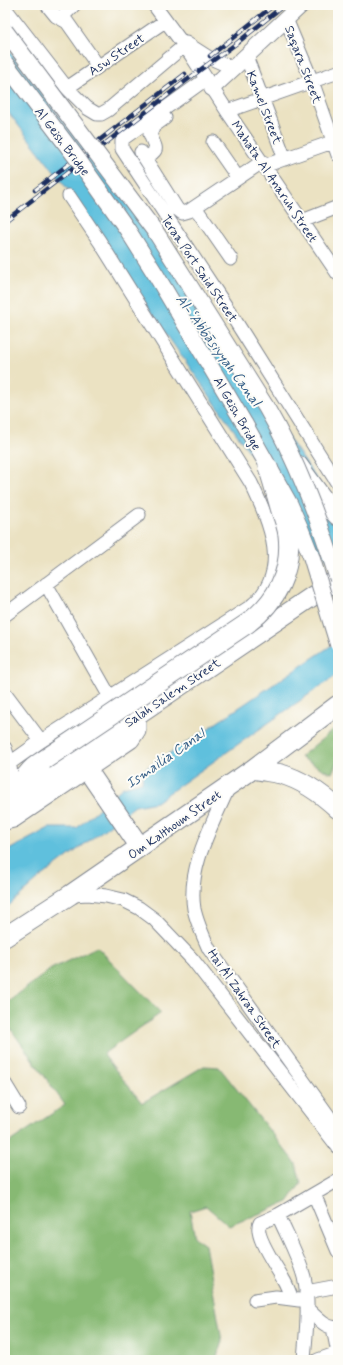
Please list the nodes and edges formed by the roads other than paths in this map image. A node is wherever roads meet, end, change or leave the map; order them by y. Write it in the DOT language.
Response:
graph roads {
  1 [pos="47,5"];
  2 [pos="74,5"];
  3 [pos="154,5"];
  4 [pos="301,5"];
  5 [pos="5,8"];
  6 [pos="61,18"];
  7 [pos="286,18"];
  8 [pos="165,21"];
  9 [pos="5,31"];
  10 [pos="181,40"];
  11 [pos="246,56"];
  12 [pos="5,63"];
  13 [pos="98,66"];
  14 [pos="233,68"];
  15 [pos="338,72"];
  16 [pos="312,81"];
  17 [pos="206,86"];
  18 [pos="67,88"];
  19 [pos="262,98"];
  20 [pos="227,111"];
  21 [pos="336,141"];
  22 [pos="212,142"];
  23 [pos="338,155"];
  24 [pos="285,159"];
  25 [pos="263,164"];
  26 [pos="238,178"];
  27 [pos="69,196"];
  28 [pos="195,207"];
  29 [pos="338,207"];
  30 [pos="302,221"];
  31 [pos="231,259"];
  32 [pos="338,274"];
  33 [pos="293,458"];
  34 [pos="268,467"];
  35 [pos="338,484"];
  36 [pos="139,515"];
  37 [pos="338,516"];
  38 [pos="338,579"];
  39 [pos="46,584"];
  40 [pos="263,594"];
  41 [pos="304,601"];
  42 [pos="5,615"];
  43 [pos="338,644"];
  44 [pos="5,693"];
  45 [pos="110,697"];
  46 [pos="338,705"];
  47 [pos="136,717"];
  48 [pos="41,741"];
  49 [pos="5,748"];
  50 [pos="10,763"];
  51 [pos="253,769"];
  52 [pos="90,774"];
  53 [pos="229,785"];
  54 [pos="10,801"];
  55 [pos="338,809"];
  56 [pos="5,820"];
  57 [pos="140,847"];
  58 [pos="70,895"];
  59 [pos="5,937"];
  60 [pos="209,949"];
  61 [pos="194,960"];
  62 [pos="5,1084"];
  63 [pos="19,1107"];
  64 [pos="338,1129"];
  65 [pos="338,1147"];
  66 [pos="338,1180"];
  67 [pos="314,1194"];
  68 [pos="278,1215"];
  69 [pos="337,1243"];
  70 [pos="338,1286"];
  71 [pos="292,1299"];
  72 [pos="256,1300"];
  73 [pos="307,1301"];
  74 [pos="335,1327"];
  75 [pos="338,1353"];
  76 [pos="304,1360"];
  77 [pos="318,1360"];
  1 -- 6 [label="street"];
  2 -- 6 [label="street"];
  3 -- 8 [label="street"];
  4 -- 7 [label="main road"];
  5 -- 18 [label="street"];
  6 -- 13 [label="street"];
  7 -- 11 [label="main road"];
  7 -- 16 [label="street, Saqara Street"];
  8 -- 10 [label="street"];
  8 -- 13 [label="street, Asw Street"];
  9 -- 33 [label="main road, Al Geish Bridge, bridge"];
  10 -- 14 [label="street"];
  10 -- 17 [label="street, Mahata Al Anaruh Street"];
  10 -- 18 [label="street"];
  11 -- 14 [label="main road"];
  11 -- 19 [label="street, Kamel Street"];
  12 -- 34 [label="main road, Al Geish Bridge, bridge"];
  13 -- 18 [label="street, Asw Street"];
  14 -- 17 [label="main road"];
  15 -- 16 [label="street"];
  16 -- 19 [label="street"];
  16 -- 21 [label="street, Saqara Street"];
  17 -- 20 [label="street, Mahata Al Anaruh Street"];
  17 -- 28 [label="street"];
  17 -- 35 [label="street, Teraa Port Said Street"];
  19 -- 20 [label="street"];
  19 -- 24 [label="street, Kamel Street"];
  20 -- 25 [label="street, Mahata Al Anaruh Street"];
  21 -- 23 [label="street, Saqara Street"];
  21 -- 24 [label="street"];
  22 -- 26 [label="street"];
  24 -- 25 [label="street"];
  25 -- 26 [label="street"];
  25 -- 30 [label="street, Mahata Al Anaruh Street"];
  26 -- 28 [label="street"];
  27 -- 40 [label="street"];
  28 -- 31 [label="street"];
  29 -- 30 [label="street"];
  30 -- 32 [label="street, Mahata Al Anaruh Street"];
  33 -- 37 [label="highway, bridge"];
  33 -- 38 [label="main road, Al Geish Bridge, bridge"];
  34 -- 43 [label="main road, Al Geish Bridge, bridge"];
  34 -- 54 [label="highway, bridge"];
  36 -- 39 [label="street"];
  38 -- 41 [label="highway, Salah Salem Street"];
  39 -- 42 [label="street"];
  39 -- 45 [label="street"];
  40 -- 41 [label="street"];
  40 -- 45 [label="street"];
  41 -- 47 [label="highway, Salah Salem Street"];
  44 -- 48 [label="street"];
  45 -- 48 [label="street"];
  46 -- 51 [label="highway, Om Kalthoum Street"];
  47 -- 52 [label="highway"];
  47 -- 54 [label="highway, Salah Salem Street"];
  48 -- 50 [label="street"];
  49 -- 50 [label="street"];
  50 -- 54 [label="street"];
  51 -- 53 [label="highway, Om Kalthoum Street"];
  51 -- 55 [label="highway"];
  52 -- 56 [label="highway"];
  52 -- 57 [label="highway"];
  53 -- 57 [label="highway, Om Kalthoum Street"];
  53 -- 60 [label="street, Hai Al Zahraa Street"];
  57 -- 58 [label="highway, Om Kalthoum Street"];
  58 -- 59 [label="highway, Om Kalthoum Street"];
  58 -- 61 [label="street, Hai Al Zahraa Street"];
  60 -- 61 [label="street"];
  60 -- 64 [label="street, Hai Al Zahraa Street"];
  61 -- 65 [label="street, Hai Al Zahraa Street"];
  62 -- 63 [label="street"];
  66 -- 67 [label="street"];
  67 -- 68 [label="street"];
  67 -- 69 [label="street"];
  68 -- 71 [label="street"];
  68 -- 73 [label="street"];
  70 -- 73 [label="street"];
  71 -- 72 [label="street"];
  71 -- 73 [label="street"];
  73 -- 74 [label="street"];
  73 -- 76 [label="street"];
  74 -- 75 [label="street"];
  75 -- 77 [label="street"];
}
